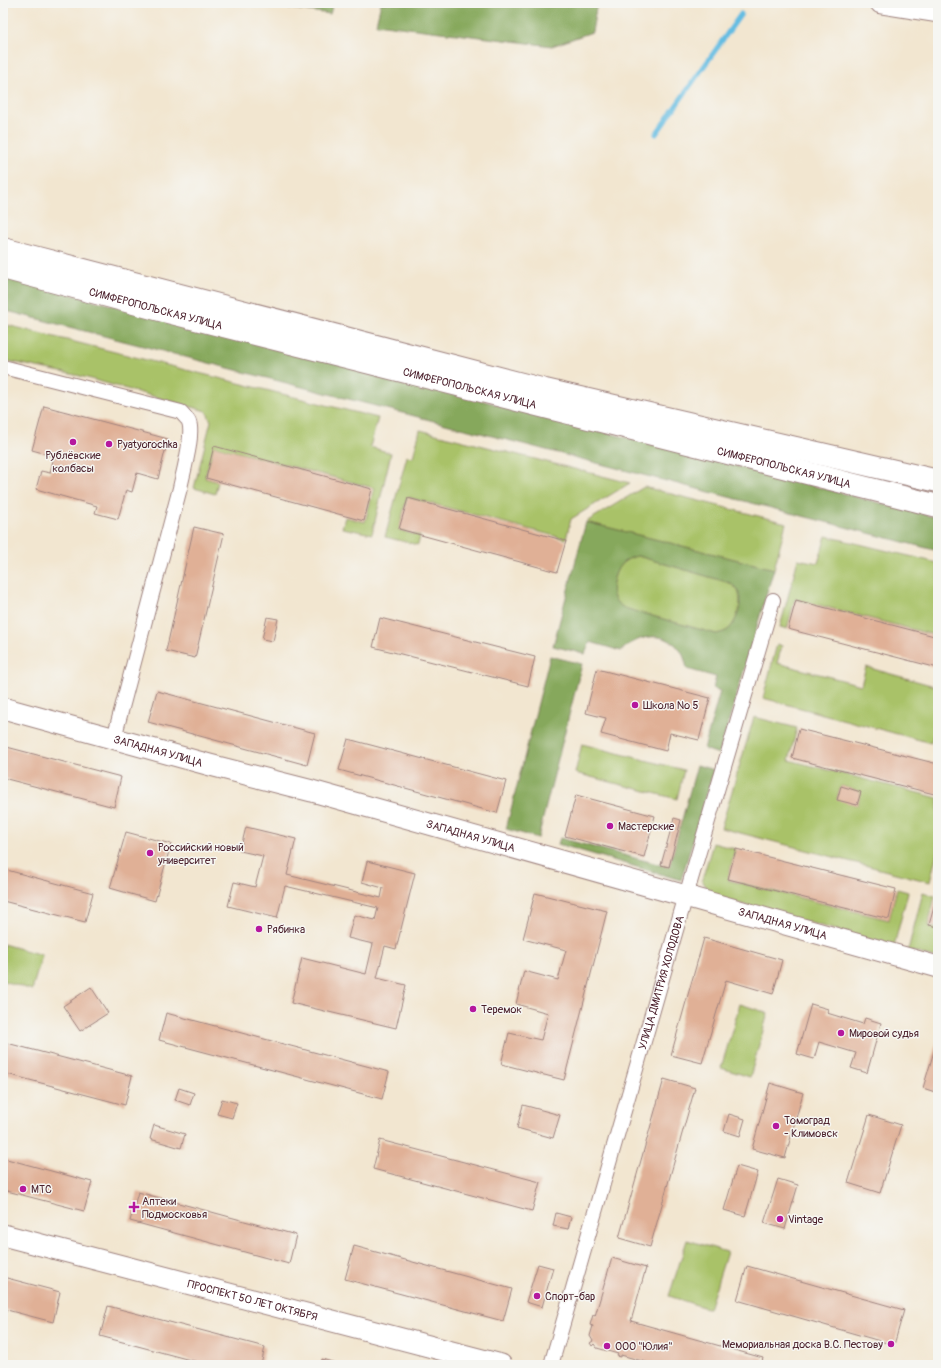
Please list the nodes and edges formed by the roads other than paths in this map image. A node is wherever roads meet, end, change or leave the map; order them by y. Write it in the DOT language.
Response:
graph roads {
  1 [pos="880,3"];
  2 [pos="938,12"];
  3 [pos="3,249"];
  4 [pos="3,268"];
  5 [pos="3,367"];
  6 [pos="938,481"];
  7 [pos="938,506"];
  8 [pos="773,600"];
  9 [pos="3,708"];
  10 [pos="114,738"];
  11 [pos="686,896"];
  12 [pos="938,967"];
  13 [pos="3,1235"];
  14 [pos="501,1365"];
  15 [pos="551,1365"];
  1 -- 2 [label="street"];
  3 -- 6 [label="main road, СИМФЕРОПОЛЬСКАЯ УЛИЦА"];
  4 -- 7 [label="main road, СИМФЕРОПОЛЬСКАЯ УЛИЦА"];
  5 -- 10 [label="street"];
  8 -- 11 [label="street, УЛИЦА ДМИТРИЯ ХОЛОДОВА"];
  9 -- 10 [label="street, ЗАПАДНАЯ УЛИЦА"];
  10 -- 11 [label="street, ЗАПАДНАЯ УЛИЦА"];
  11 -- 12 [label="street, ЗАПАДНАЯ УЛИЦА"];
  11 -- 15 [label="street, УЛИЦА ДМИТРИЯ ХОЛОДОВА"];
  13 -- 14 [label="street, ПРОСПЕКТ 50 ЛЕТ ОКТЯБРЯ"];
}
